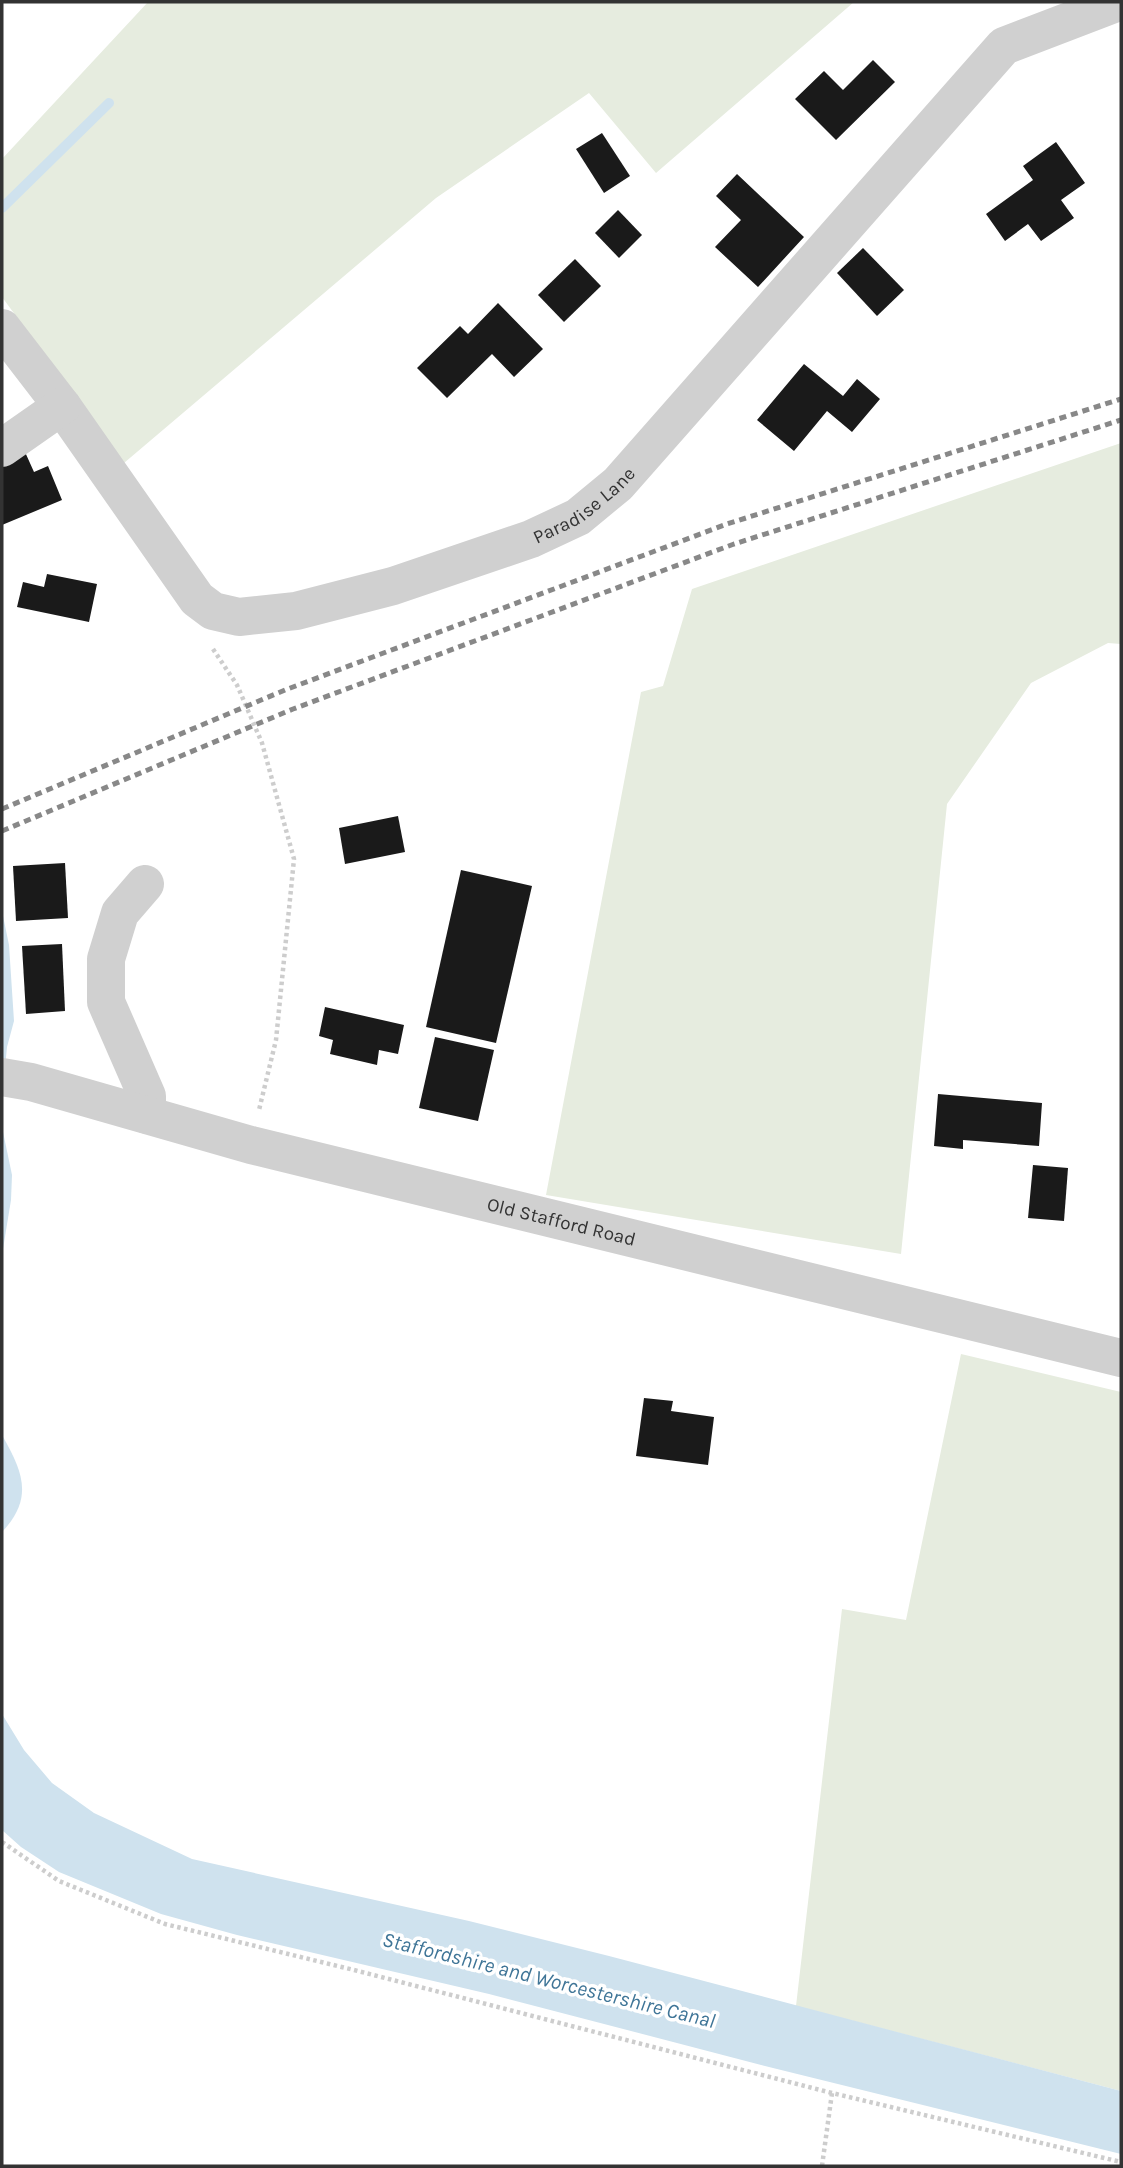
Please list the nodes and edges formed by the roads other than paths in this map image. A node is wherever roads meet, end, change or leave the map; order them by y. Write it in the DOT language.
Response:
graph roads {
  1 [pos="1119,2"];
  2 [pos="2,328"];
  3 [pos="62,405"];
  4 [pos="2,448"];
  5 [pos="145,884"];
  6 [pos="16,1080"];
  7 [pos="147,1115"];
  8 [pos="1121,1358"];
  1 -- 3 [label="street, Paradise Lane"];
  2 -- 3 [label="street, Paradise Lane"];
  3 -- 4 [label="street"];
  5 -- 7 [label="street"];
  6 -- 7 [label="street, Old Stafford Road"];
  7 -- 8 [label="street, Old Stafford Road"];
}
